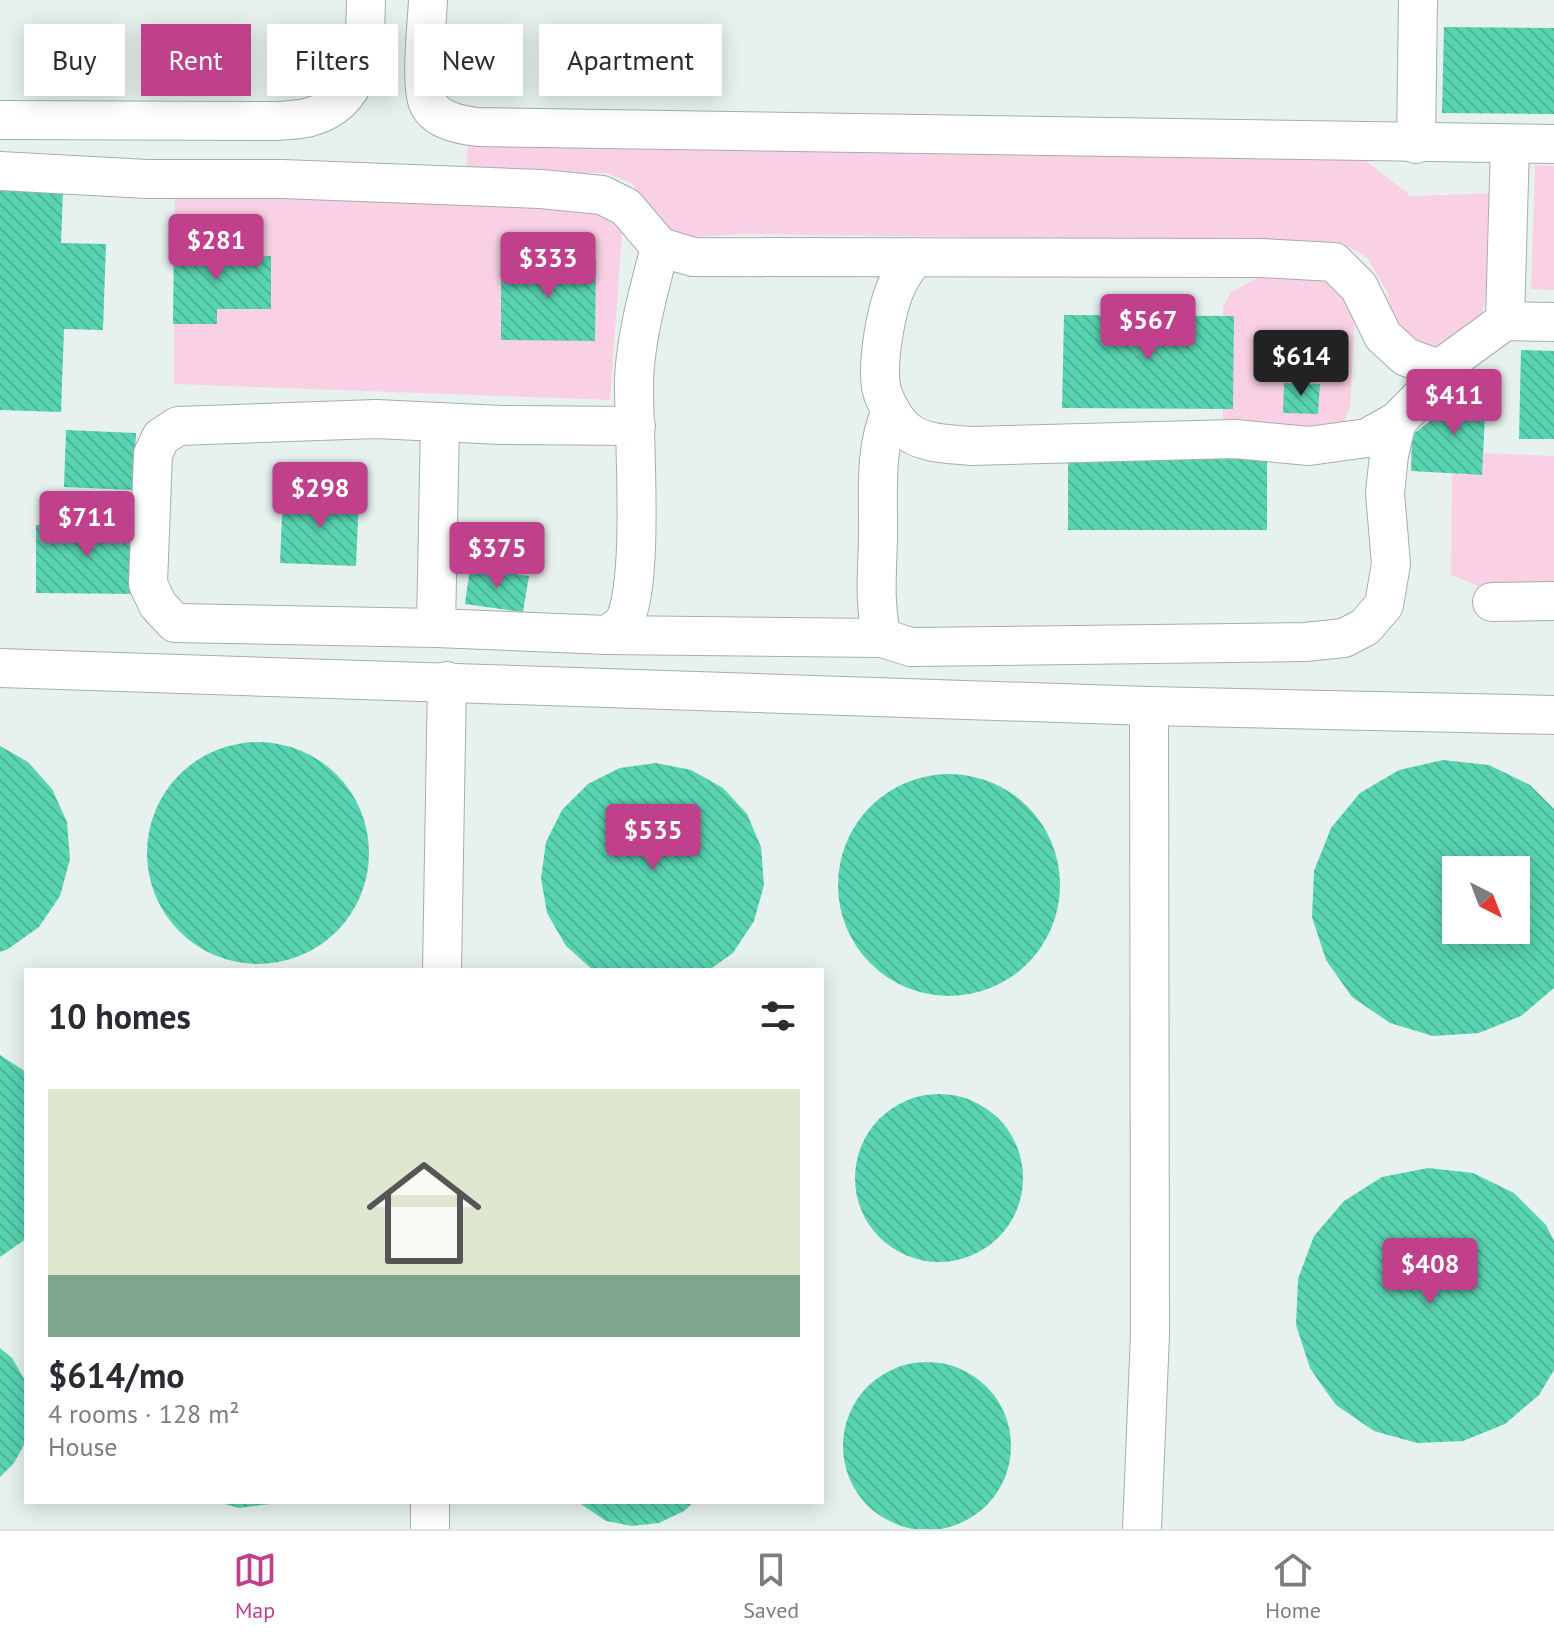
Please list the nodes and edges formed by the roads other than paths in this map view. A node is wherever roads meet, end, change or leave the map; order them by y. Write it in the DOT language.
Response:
graph roads {
  1 [pos="366,0"];
  2 [pos="428,0"];
  3 [pos="1418,0"];
  4 [pos="0,120"];
  5 [pos="1416,144"];
  6 [pos="1510,144"];
  7 [pos="1554,144"];
  8 [pos="0,171"];
  9 [pos="660,247"];
  10 [pos="914,257"];
  11 [pos="1505,321"];
  12 [pos="1554,322"];
  13 [pos="1439,369"];
  14 [pos="891,411"];
  15 [pos="1397,421"];
  16 [pos="440,422"];
  17 [pos="636,426"];
  18 [pos="1554,601"];
  19 [pos="1492,602"];
  20 [pos="436,628"];
  21 [pos="607,635"];
  22 [pos="882,638"];
  23 [pos="0,668"];
  24 [pos="447,681"];
  25 [pos="1149,706"];
  26 [pos="1554,715"];
  27 [pos="442,968"];
  28 [pos="430,1504"];
  29 [pos="430,1529"];
  30 [pos="1142,1529"];
  1 -- 4 [label="lane"];
  2 -- 5 [label="lane"];
  3 -- 5 [label="lane"];
  5 -- 6 [label="lane"];
  6 -- 7 [label="lane"];
  6 -- 11 [label="lane"];
  8 -- 9 [label="lane"];
  9 -- 10 [label="lane"];
  9 -- 17 [label="lane"];
  10 -- 13 [label="lane"];
  10 -- 14 [label="lane"];
  11 -- 12 [label="lane"];
  11 -- 13 [label="lane"];
  13 -- 15 [label="lane"];
  14 -- 15 [label="lane"];
  14 -- 22 [label="lane"];
  15 -- 22 [label="lane"];
  16 -- 17 [label="lane"];
  16 -- 20 [label="lane"];
  16 -- 20 [label="lane"];
  17 -- 21 [label="lane"];
  18 -- 19 [label="lane"];
  20 -- 21 [label="lane"];
  21 -- 22 [label="lane"];
  23 -- 24 [label="lane"];
  24 -- 25 [label="lane"];
  24 -- 27 [label="lane"];
  25 -- 26 [label="lane"];
  25 -- 30 [label="lane"];
  28 -- 29 [label="lane"];
}
